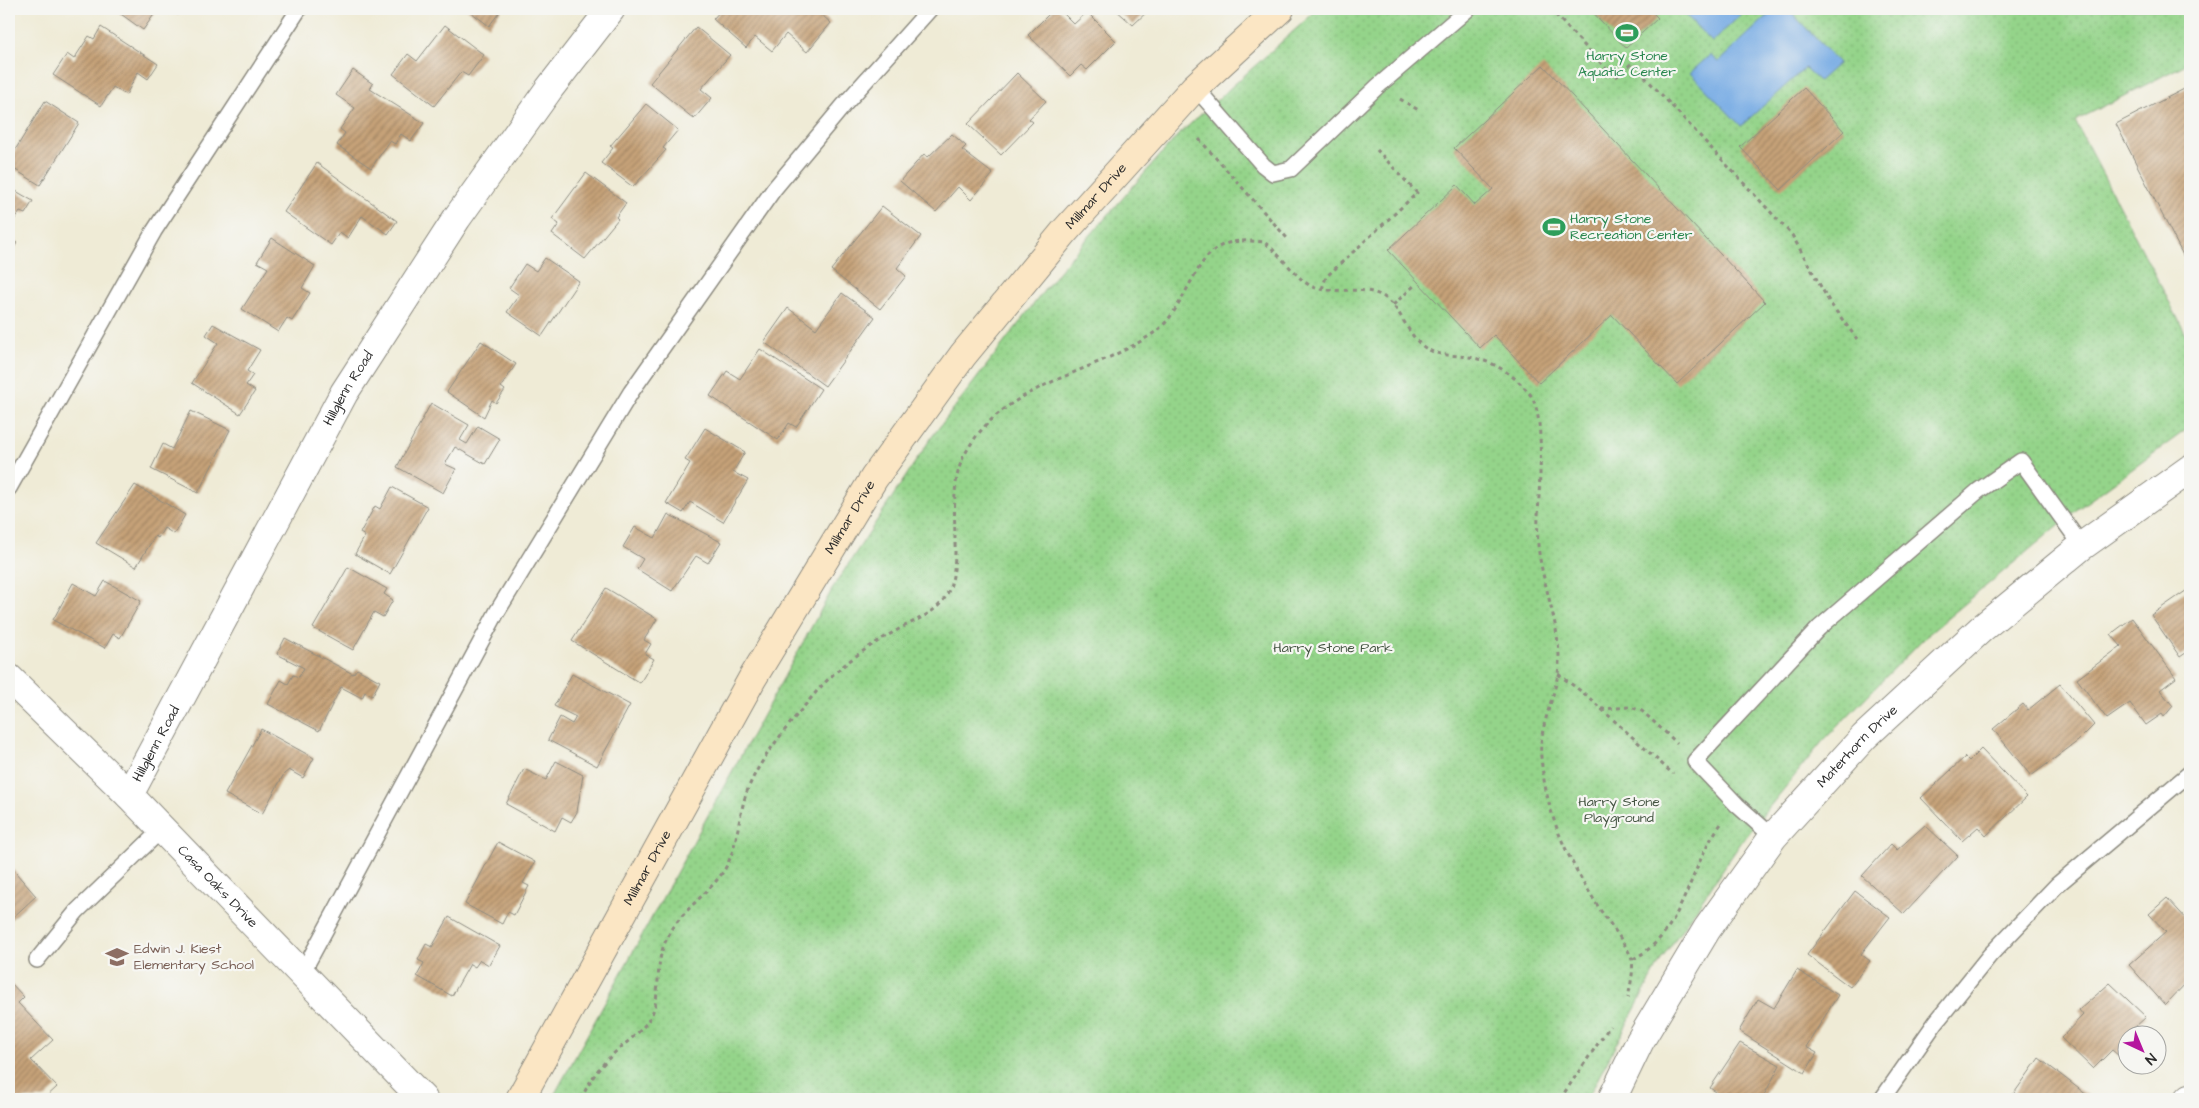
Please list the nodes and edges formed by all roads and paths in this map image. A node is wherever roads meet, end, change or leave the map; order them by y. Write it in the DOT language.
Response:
graph roads {
  1 [pos="300,9"];
  2 [pos="611,9"];
  3 [pos="930,9"];
  4 [pos="1280,9"];
  5 [pos="1468,9"];
  6 [pos="1550,9"];
  7 [pos="1195,86"];
  8 [pos="1199,139"];
  9 [pos="1377,150"];
  10 [pos="1287,238"];
  11 [pos="1414,285"];
  12 [pos="1322,289"];
  13 [pos="1393,305"];
  14 [pos="1857,339"];
  15 [pos="2190,469"];
  16 [pos="9,488"];
  17 [pos="2082,546"];
  18 [pos="1558,674"];
  19 [pos="9,678"];
  20 [pos="1601,709"];
  21 [pos="1658,724"];
  22 [pos="2190,773"];
  23 [pos="1680,781"];
  24 [pos="129,794"];
  25 [pos="1724,820"];
  26 [pos="162,829"];
  27 [pos="1773,837"];
  28 [pos="1632,959"];
  29 [pos="37,960"];
  30 [pos="301,975"];
  31 [pos="1625,1004"];
  32 [pos="1616,1018"];
  33 [pos="423,1099"];
  34 [pos="520,1099"];
  35 [pos="581,1099"];
  36 [pos="1560,1099"];
  37 [pos="1612,1099"];
  38 [pos="1882,1099"];
  1 -- 16 [label="lane"];
  2 -- 24 [label="street, Hillglenn Road"];
  3 -- 30 [label="lane"];
  4 -- 7 [label="street, Millmar Drive"];
  5 -- 7 [label="lane"];
  6 -- 14 [label="path"];
  7 -- 34 [label="street, Millmar Drive"];
  8 -- 10 [label="path"];
  9 -- 12 [label="path"];
  11 -- 13 [label="path"];
  12 -- 13 [label="path"];
  12 -- 35 [label="path"];
  13 -- 18 [label="path"];
  15 -- 17 [label="street, Materhorn Drive"];
  17 -- 27 [label="street, Materhorn Drive"];
  17 -- 27 [label="lane"];
  18 -- 20 [label="path"];
  18 -- 28 [label="path"];
  19 -- 24 [label="street, Casa Oaks Drive"];
  20 -- 21 [label="path"];
  20 -- 23 [label="path"];
  22 -- 38 [label="lane"];
  24 -- 26 [label="street, Casa Oaks Drive"];
  25 -- 28 [label="path"];
  26 -- 29 [label="lane"];
  26 -- 30 [label="street, Casa Oaks Drive"];
  27 -- 37 [label="street, Materhorn Drive"];
  28 -- 31 [label="path"];
  30 -- 33 [label="street, Casa Oaks Drive"];
  32 -- 36 [label="path"];
}
